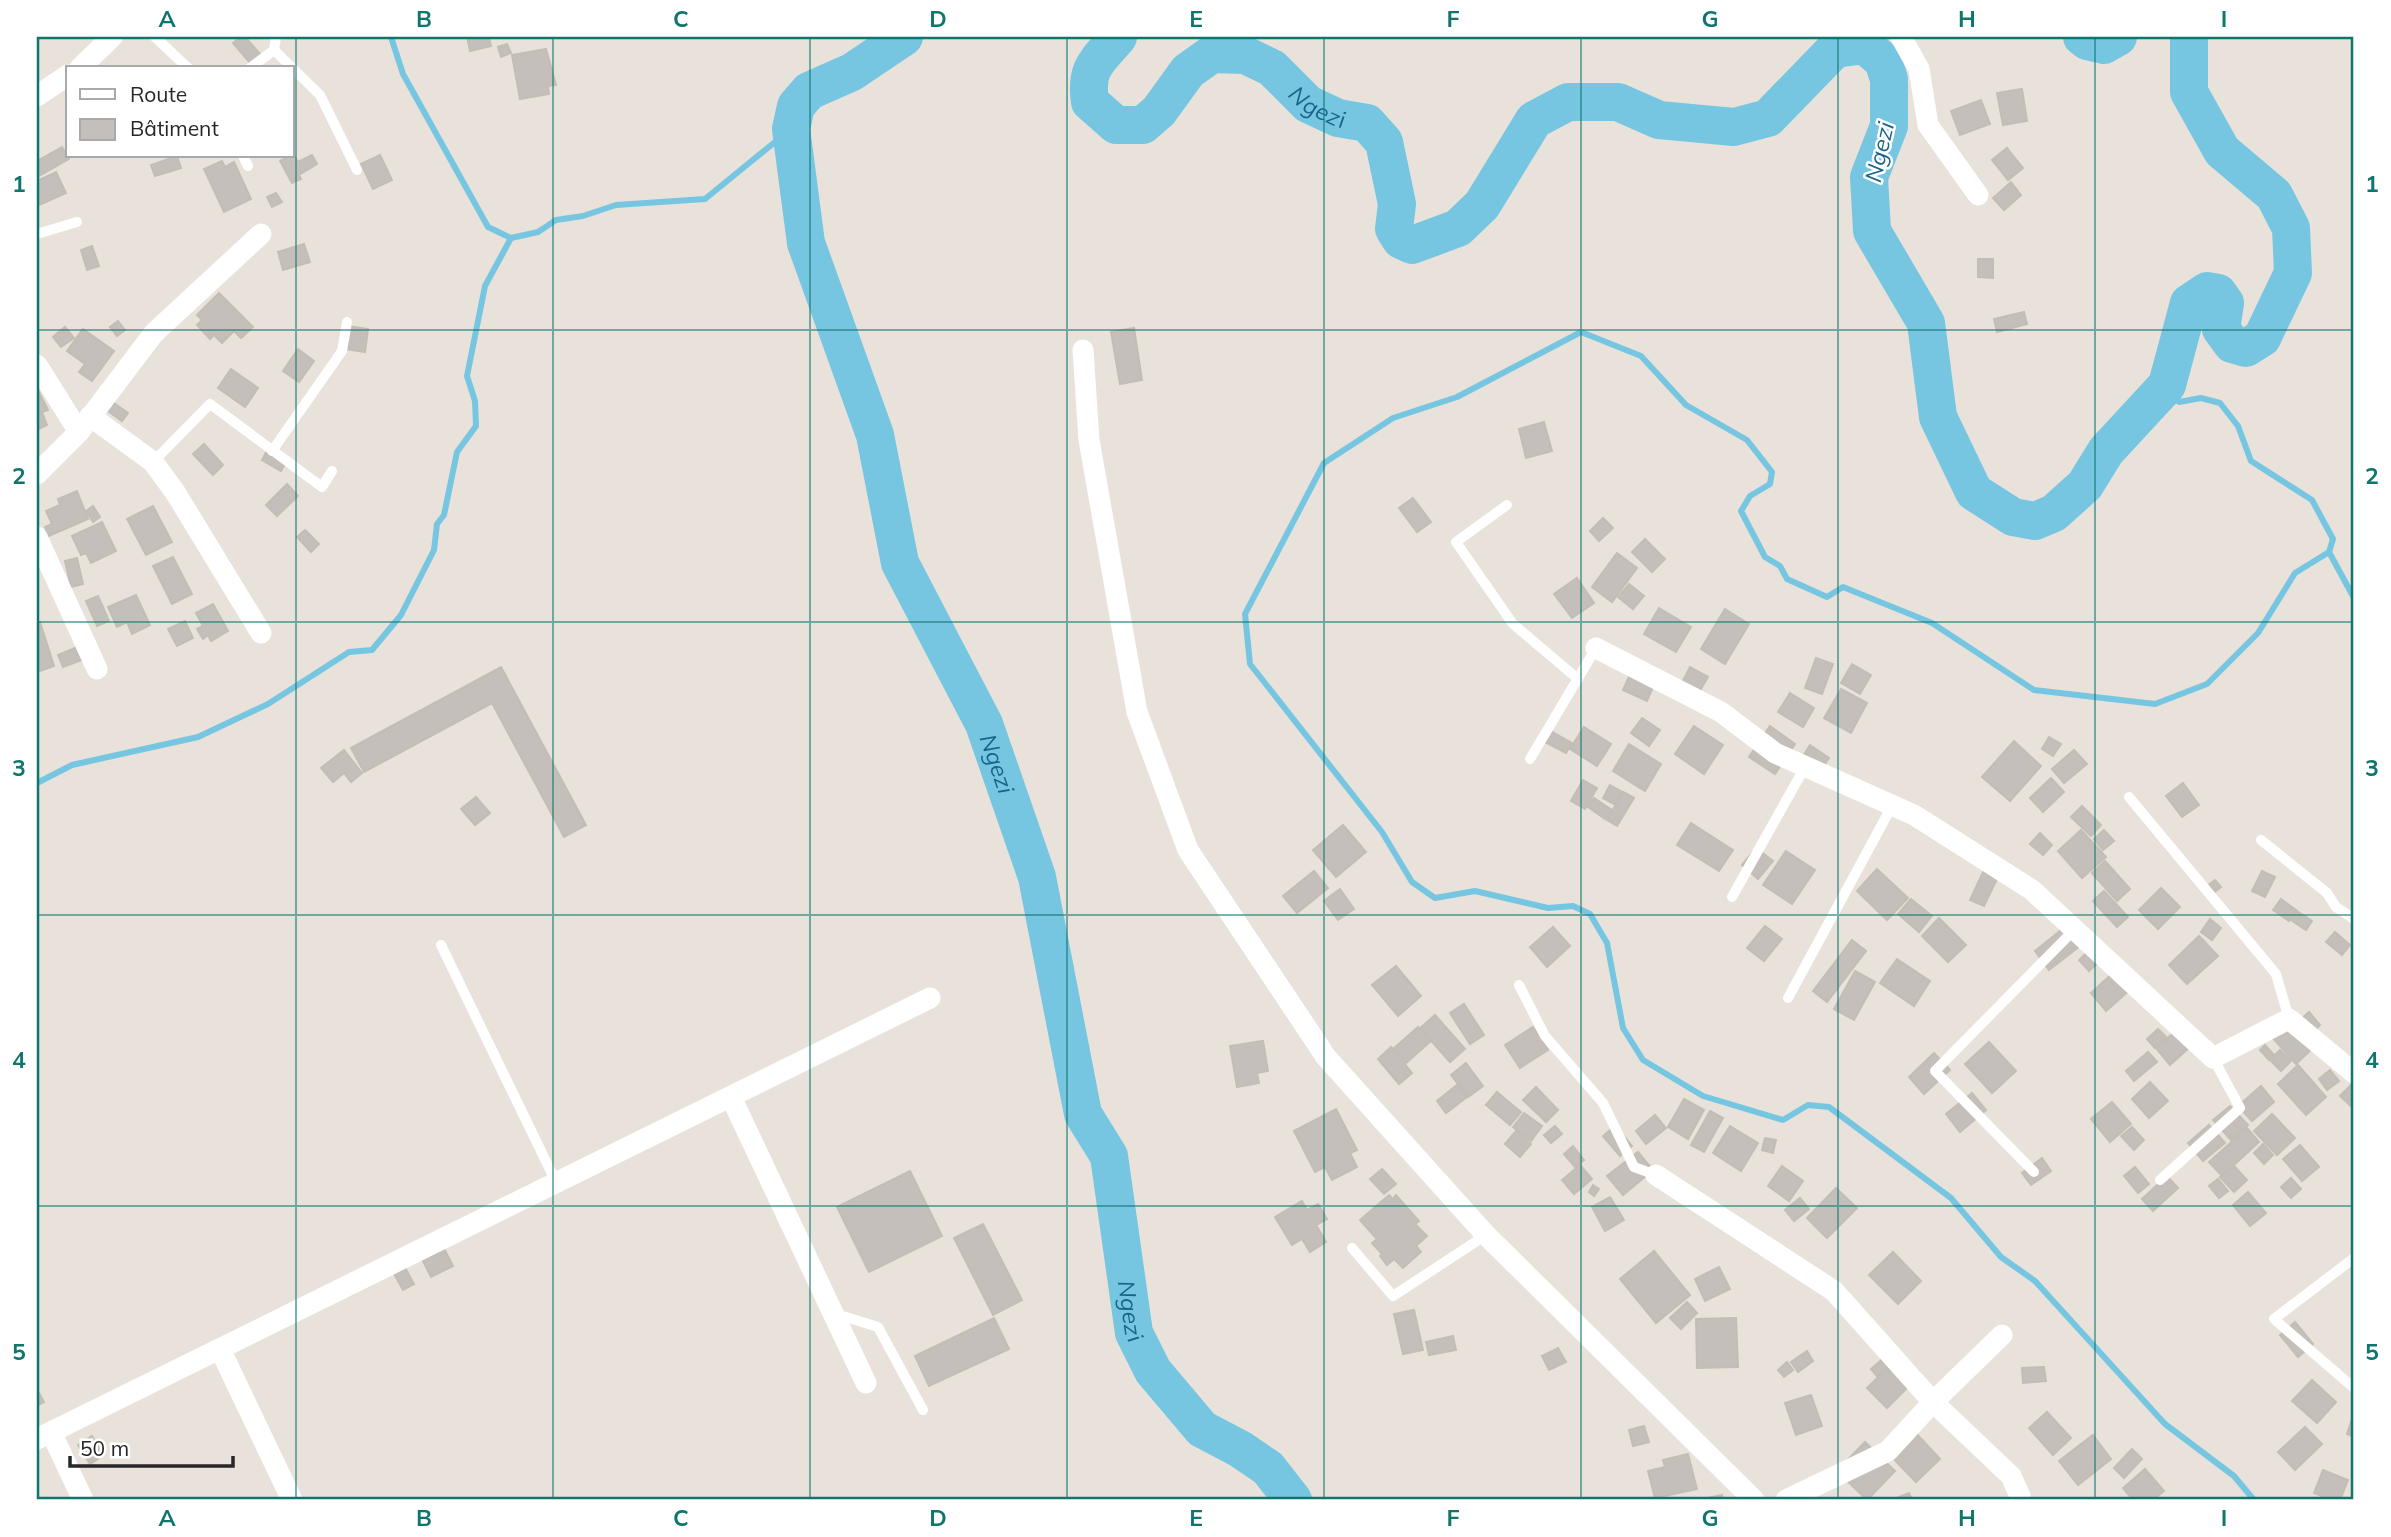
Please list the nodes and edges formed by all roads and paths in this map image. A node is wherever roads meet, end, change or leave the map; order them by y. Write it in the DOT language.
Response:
graph roads {
  1 [pos="112,37"];
  2 [pos="155,37"];
  3 [pos="276,37"];
  4 [pos="1901,37"];
  5 [pos="274,50"];
  6 [pos="81,66"];
  7 [pos="186,66"];
  8 [pos="253,66"];
  9 [pos="290,66"];
  10 [pos="294,70"];
  11 [pos="66,76"];
  12 [pos="37,96"];
  13 [pos="357,170"];
  14 [pos="1978,195"];
  15 [pos="77,222"];
  16 [pos="37,234"];
  17 [pos="261,234"];
  18 [pos="347,322"];
  19 [pos="1083,350"];
  20 [pos="37,365"];
  21 [pos="85,424"];
  22 [pos="272,451"];
  23 [pos="153,462"];
  24 [pos="332,471"];
  25 [pos="37,474"];
  26 [pos="1507,505"];
  27 [pos="37,537"];
  28 [pos="261,633"];
  29 [pos="1596,648"];
  30 [pos="97,669"];
  31 [pos="1578,679"];
  32 [pos="1530,759"];
  33 [pos="1805,766"];
  34 [pos="2129,797"];
  35 [pos="1892,806"];
  36 [pos="2261,840"];
  37 [pos="1732,897"];
  38 [pos="2354,919"];
  39 [pos="2074,929"];
  40 [pos="441,945"];
  41 [pos="1519,985"];
  42 [pos="930,998"];
  43 [pos="1788,998"];
  44 [pos="2289,1019"];
  45 [pos="2213,1058"];
  46 [pos="2354,1073"];
  47 [pos="731,1097"];
  48 [pos="2034,1172"];
  49 [pos="1656,1175"];
  50 [pos="2160,1180"];
  51 [pos="556,1182"];
  52 [pos="1486,1235"];
  53 [pos="1352,1248"];
  54 [pos="2354,1258"];
  55 [pos="831,1312"];
  56 [pos="2002,1335"];
  57 [pos="220,1349"];
  58 [pos="866,1384"];
  59 [pos="2354,1388"];
  60 [pos="1933,1402"];
  61 [pos="923,1410"];
  62 [pos="44,1436"];
  63 [pos="83,1500"];
  64 [pos="292,1500"];
  65 [pos="1754,1500"];
  66 [pos="1786,1500"];
  67 [pos="2019,1500"];
  1 -- 6 [label="street"];
  2 -- 7 [label="lane"];
  3 -- 5 [label="lane"];
  4 -- 14 [label="street"];
  5 -- 8 [label="lane"];
  5 -- 9 [label="lane"];
  10 -- 13 [label="lane"];
  11 -- 12 [label="street"];
  15 -- 16 [label="lane"];
  17 -- 21 [label="street"];
  18 -- 22 [label="lane"];
  19 -- 52 [label="street"];
  20 -- 21 [label="street"];
  21 -- 23 [label="street"];
  21 -- 25 [label="street"];
  22 -- 23 [label="lane"];
  22 -- 24 [label="lane"];
  23 -- 28 [label="street"];
  26 -- 31 [label="lane"];
  27 -- 30 [label="street"];
  29 -- 31 [label="lane"];
  29 -- 33 [label="street"];
  31 -- 32 [label="lane"];
  33 -- 35 [label="street"];
  33 -- 37 [label="lane"];
  34 -- 44 [label="lane"];
  35 -- 39 [label="street"];
  35 -- 43 [label="lane"];
  36 -- 38 [label="lane"];
  39 -- 45 [label="street"];
  39 -- 48 [label="lane"];
  40 -- 51 [label="lane"];
  41 -- 49 [label="lane"];
  42 -- 47 [label="street"];
  44 -- 45 [label="street"];
  44 -- 46 [label="street"];
  45 -- 50 [label="lane"];
  47 -- 51 [label="street"];
  47 -- 55 [label="street"];
  49 -- 60 [label="street"];
  51 -- 57 [label="street"];
  52 -- 53 [label="lane"];
  52 -- 65 [label="street"];
  54 -- 59 [label="lane"];
  55 -- 58 [label="street"];
  55 -- 61 [label="lane"];
  56 -- 60 [label="street"];
  57 -- 62 [label="street"];
  57 -- 64 [label="street"];
  60 -- 66 [label="street"];
  60 -- 67 [label="street"];
  62 -- 63 [label="street"];
}
